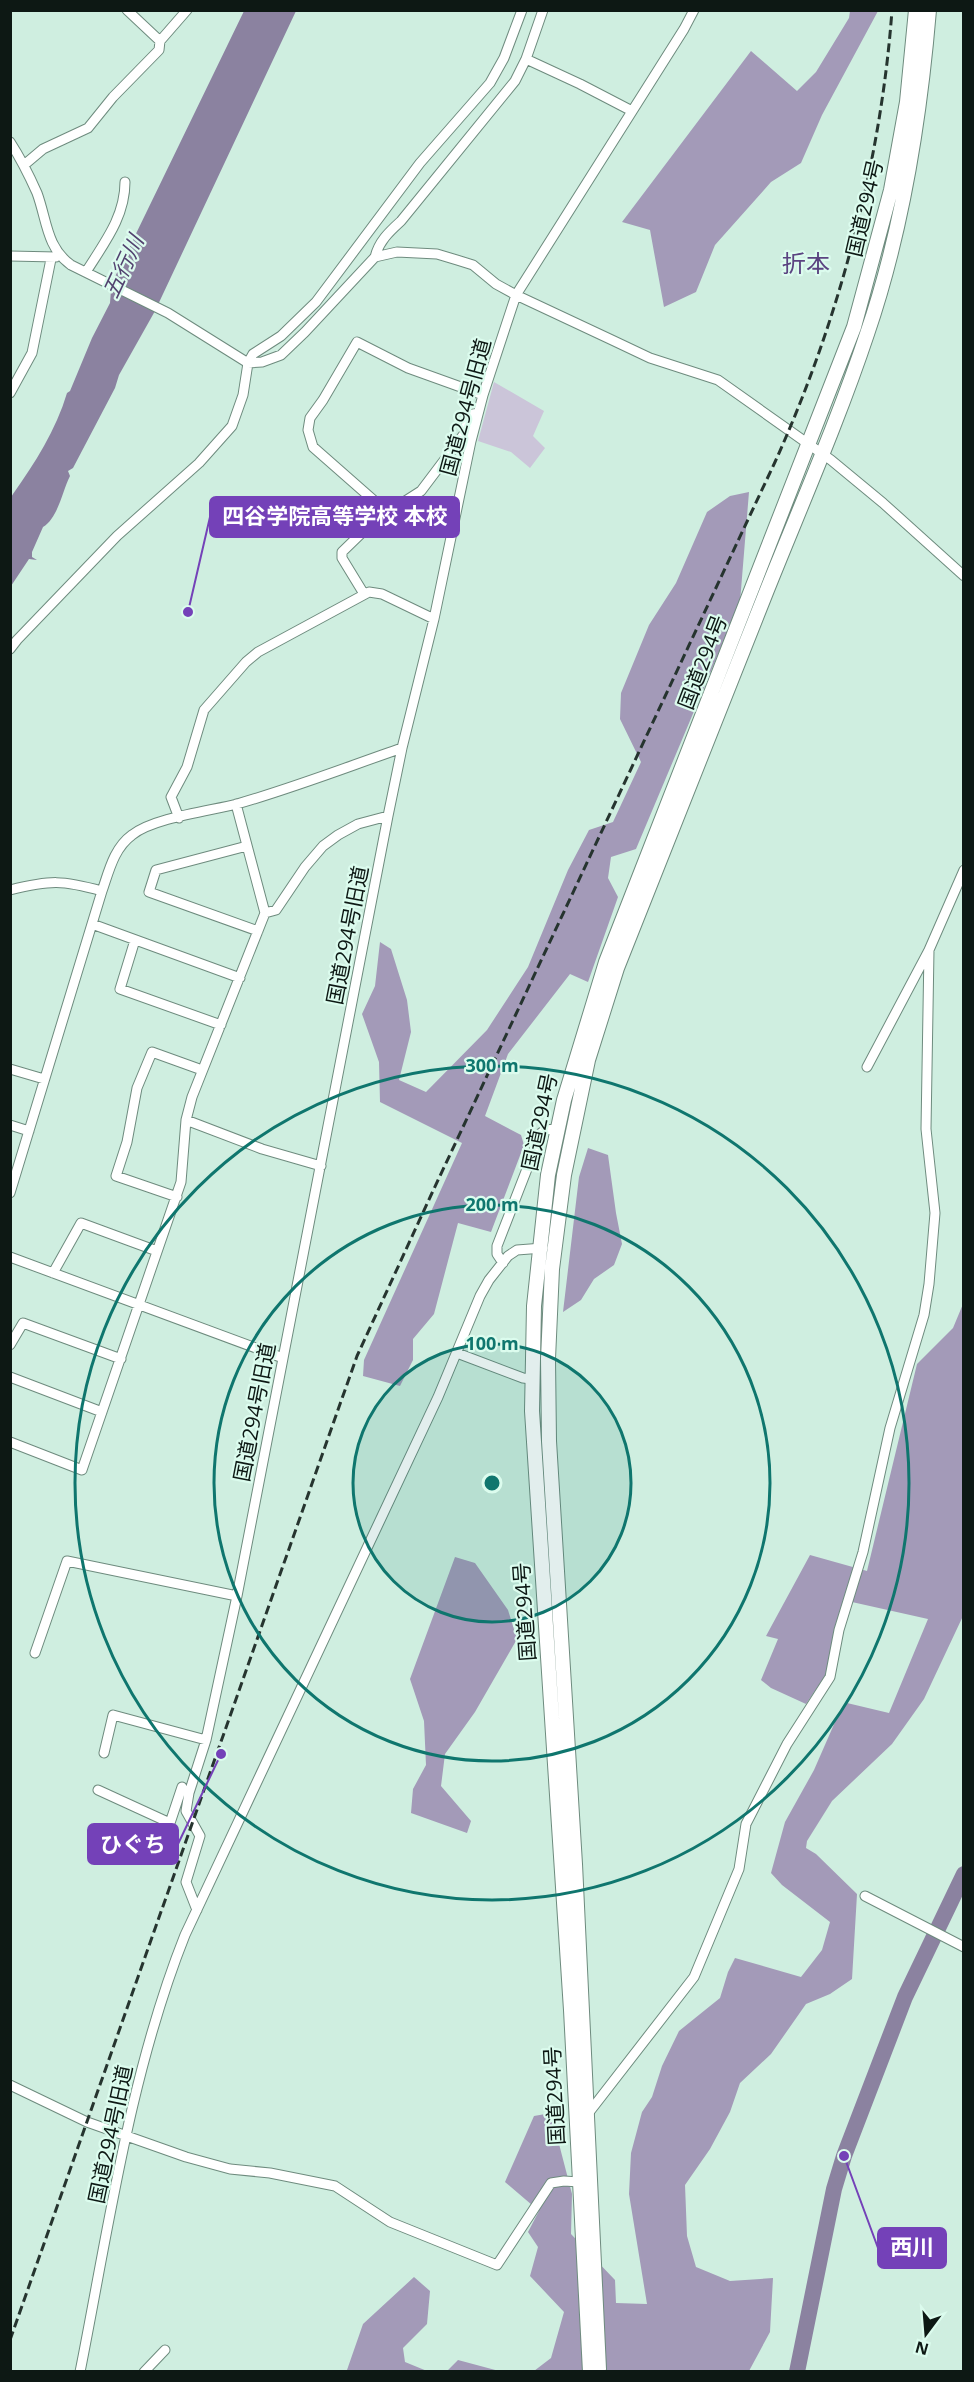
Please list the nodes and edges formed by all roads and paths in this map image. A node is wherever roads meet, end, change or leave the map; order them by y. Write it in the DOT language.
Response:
graph roads {
  1 [pos="127,10"];
  2 [pos="187,10"];
  3 [pos="522,10"];
  4 [pos="543,10"];
  5 [pos="694,10"];
  6 [pos="916,10"];
  7 [pos="929,10"];
  8 [pos="160,40"];
  9 [pos="526,59"];
  10 [pos="632,111"];
  11 [pos="10,142"];
  12 [pos="24,165"];
  13 [pos="125,182"];
  14 [pos="10,256"];
  15 [pos="56,257"];
  16 [pos="375,257"];
  17 [pos="86,272"];
  18 [pos="516,295"];
  19 [pos="248,363"];
  20 [pos="10,393"];
  21 [pos="483,394"];
  22 [pos="478,413"];
  23 [pos="809,446"];
  24 [pos="822,454"];
  25 [pos="388,513"];
  26 [pos="963,576"];
  27 [pos="364,594"];
  28 [pos="434,619"];
  29 [pos="10,650"];
  30 [pos="402,748"];
  31 [pos="236,804"];
  32 [pos="388,816"];
  33 [pos="179,818"];
  34 [pos="247,846"];
  35 [pos="963,870"];
  36 [pos="10,890"];
  37 [pos="102,891"];
  38 [pos="265,913"];
  39 [pos="92,924"];
  40 [pos="258,932"];
  41 [pos="135,940"];
  42 [pos="929,950"];
  43 [pos="240,978"];
  44 [pos="221,1025"];
  45 [pos="867,1067"];
  46 [pos="10,1069"];
  47 [pos="202,1070"];
  48 [pos="44,1079"];
  49 [pos="186,1120"];
  50 [pos="10,1125"];
  51 [pos="556,1129"];
  52 [pos="29,1131"];
  53 [pos="321,1166"];
  54 [pos="10,1193"];
  55 [pos="177,1197"];
  56 [pos="539,1248"];
  57 [pos="554,1249"];
  58 [pos="157,1251"];
  59 [pos="10,1257"];
  60 [pos="502,1263"];
  61 [pos="53,1273"];
  62 [pos="138,1306"];
  63 [pos="10,1345"];
  64 [pos="457,1353"];
  65 [pos="283,1358"];
  66 [pos="121,1359"];
  67 [pos="10,1377"];
  68 [pos="531,1378"];
  69 [pos="102,1412"];
  70 [pos="10,1442"];
  71 [pos="237,1596"];
  72 [pos="35,1653"];
  73 [pos="206,1740"];
  74 [pos="104,1753"];
  75 [pos="182,1788"];
  76 [pos="98,1790"];
  77 [pos="174,1810"];
  78 [pos="189,1815"];
  79 [pos="865,1896"];
  80 [pos="197,1910"];
  81 [pos="963,1947"];
  82 [pos="10,2085"];
  83 [pos="587,2115"];
  84 [pos="127,2135"];
  85 [pos="579,2182"];
  86 [pos="165,2350"];
  87 [pos="80,2372"];
  88 [pos="144,2372"];
  89 [pos="591,2372"];
  90 [pos="599,2372"];
  1 -- 8 [label="street"];
  2 -- 8 [label="street"];
  3 -- 19 [label="street"];
  4 -- 9 [label="street"];
  5 -- 10 [label="street, 国道294号旧道"];
  6 -- 23 [label="highway, 国道294号"];
  7 -- 24 [label="highway, 国道294号"];
  8 -- 12 [label="street"];
  9 -- 10 [label="street"];
  9 -- 16 [label="street"];
  10 -- 18 [label="street, 国道294号旧道"];
  11 -- 12 [label="street"];
  12 -- 15 [label="street"];
  13 -- 17 [label="street"];
  14 -- 15 [label="street"];
  15 -- 17 [label="street"];
  15 -- 20 [label="street"];
  16 -- 18 [label="street"];
  16 -- 19 [label="street"];
  17 -- 19 [label="street"];
  18 -- 21 [label="street, 国道294号旧道"];
  18 -- 23 [label="street"];
  19 -- 29 [label="street"];
  21 -- 22 [label="street, 国道294号旧道"];
  21 -- 25 [label="street"];
  22 -- 25 [label="street"];
  22 -- 28 [label="street, 国道294号旧道"];
  23 -- 24 [label="street"];
  23 -- 51 [label="highway, 国道294号"];
  24 -- 26 [label="street"];
  24 -- 57 [label="highway, 国道294号"];
  25 -- 27 [label="street"];
  27 -- 28 [label="street"];
  27 -- 33 [label="street"];
  28 -- 30 [label="street, 国道294号旧道"];
  30 -- 31 [label="street"];
  30 -- 32 [label="street, 国道294号旧道"];
  31 -- 33 [label="street"];
  31 -- 34 [label="street"];
  32 -- 38 [label="street"];
  32 -- 53 [label="street, 国道294号旧道"];
  33 -- 37 [label="street"];
  34 -- 38 [label="street"];
  34 -- 40 [label="street"];
  35 -- 42 [label="street"];
  36 -- 37 [label="street"];
  37 -- 39 [label="street"];
  38 -- 40 [label="street"];
  39 -- 41 [label="street"];
  39 -- 48 [label="street"];
  40 -- 43 [label="street"];
  41 -- 43 [label="street"];
  41 -- 44 [label="street"];
  42 -- 45 [label="street"];
  42 -- 83 [label="street"];
  43 -- 44 [label="street"];
  44 -- 47 [label="street"];
  46 -- 48 [label="street"];
  47 -- 49 [label="street"];
  47 -- 55 [label="street"];
  48 -- 52 [label="street"];
  49 -- 53 [label="street"];
  49 -- 55 [label="street"];
  50 -- 52 [label="street"];
  51 -- 56 [label="highway, 国道294号"];
  51 -- 60 [label="street"];
  52 -- 54 [label="street"];
  53 -- 65 [label="street, 国道294号旧道"];
  55 -- 58 [label="street"];
  56 -- 57 [label="street, 国道294号旧道"];
  56 -- 60 [label="street, 国道294号旧道"];
  56 -- 68 [label="highway, 国道294号"];
  57 -- 83 [label="highway, 国道294号"];
  58 -- 61 [label="street"];
  58 -- 62 [label="street"];
  59 -- 61 [label="street"];
  60 -- 64 [label="street, 国道294号旧道"];
  61 -- 62 [label="street"];
  62 -- 65 [label="street"];
  62 -- 66 [label="street"];
  63 -- 66 [label="street"];
  64 -- 68 [label="street"];
  64 -- 80 [label="street, 国道294号旧道"];
  65 -- 71 [label="street, 国道294号旧道"];
  66 -- 69 [label="street"];
  67 -- 69 [label="street"];
  68 -- 85 [label="highway, 国道294号"];
  69 -- 70 [label="street"];
  71 -- 72 [label="street"];
  71 -- 73 [label="street, 国道294号旧道"];
  73 -- 74 [label="street"];
  73 -- 78 [label="street, 国道294号旧道"];
  75 -- 77 [label="street"];
  76 -- 77 [label="street"];
  77 -- 78 [label="street"];
  78 -- 80 [label="street, 国道294号旧道"];
  79 -- 81 [label="street"];
  80 -- 84 [label="street, 国道294号旧道"];
  82 -- 84 [label="street"];
  83 -- 90 [label="highway, 国道294号"];
  84 -- 85 [label="street"];
  84 -- 87 [label="street, 国道294号旧道"];
  85 -- 89 [label="highway, 国道294号"];
  86 -- 88 [label="street"];
}
